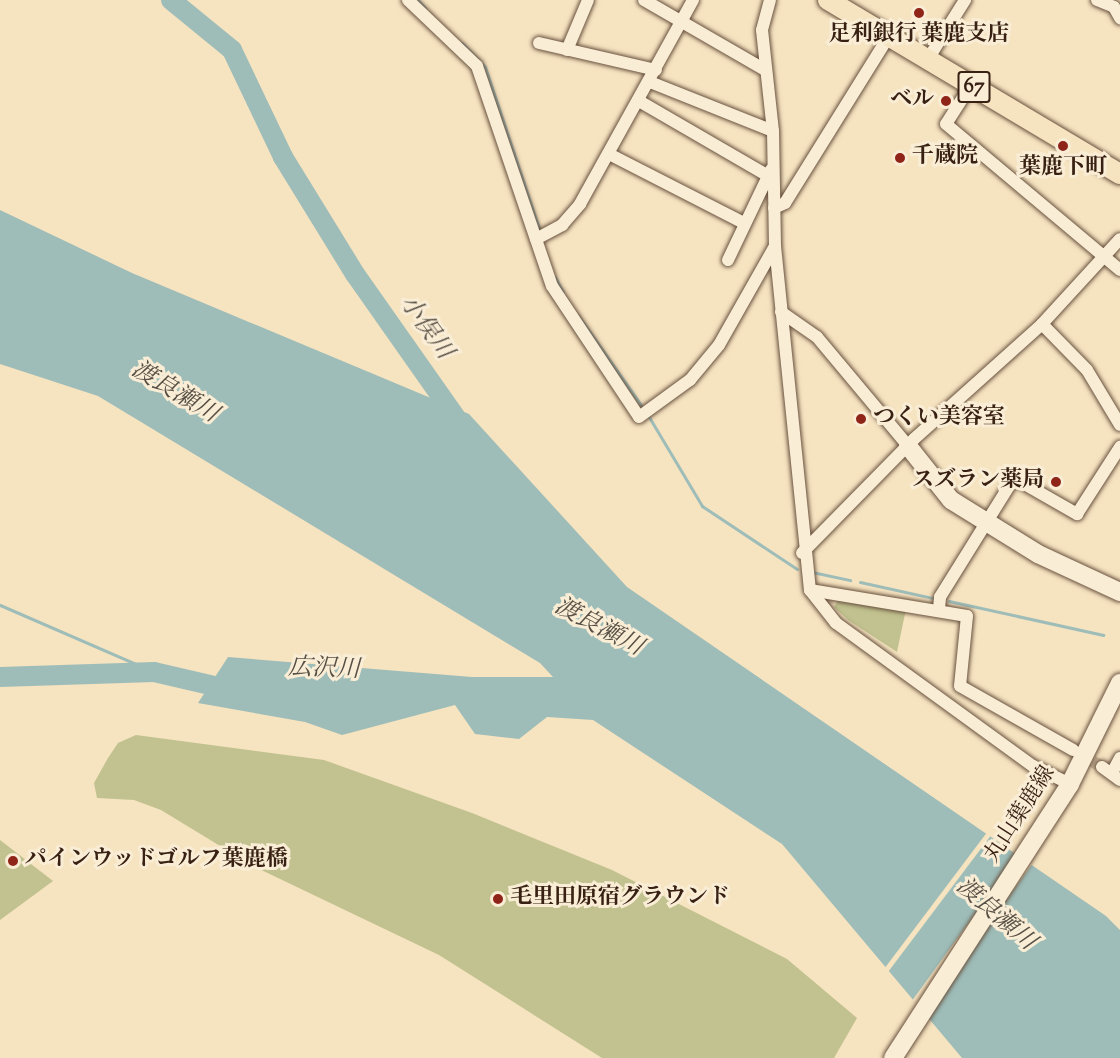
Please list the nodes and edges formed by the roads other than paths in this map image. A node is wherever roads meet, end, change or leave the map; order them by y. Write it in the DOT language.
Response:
graph roads {
  1 [pos="408,0"];
  2 [pos="588,0"];
  3 [pos="644,0"];
  4 [pos="693,0"];
  5 [pos="770,0"];
  6 [pos="828,0"];
  7 [pos="965,0"];
  8 [pos="1097,0"];
  9 [pos="1120,18"];
  10 [pos="682,24"];
  11 [pos="890,36"];
  12 [pos="539,43"];
  13 [pos="567,50"];
  14 [pos="928,59"];
  15 [pos="656,70"];
  16 [pos="765,70"];
  17 [pos="650,82"];
  18 [pos="971,84"];
  19 [pos="639,101"];
  20 [pos="773,131"];
  21 [pos="609,154"];
  22 [pos="770,171"];
  23 [pos="1120,174"];
  24 [pos="774,208"];
  25 [pos="742,222"];
  26 [pos="540,237"];
  27 [pos="1120,239"];
  28 [pos="775,246"];
  29 [pos="1103,255"];
  30 [pos="728,260"];
  31 [pos="1120,270"];
  32 [pos="781,312"];
  33 [pos="1042,324"];
  34 [pos="1120,425"];
  35 [pos="908,446"];
  36 [pos="1120,447"];
  37 [pos="988,523"];
  38 [pos="802,553"];
  39 [pos="810,590"];
  40 [pos="1120,592"];
  41 [pos="939,609"];
  42 [pos="1120,683"];
  43 [pos="1073,750"];
  44 [pos="1120,758"];
  45 [pos="1111,773"];
  46 [pos="1066,790"];
  47 [pos="893,1058"];
  1 -- 26 [label="street"];
  2 -- 13 [label="street"];
  3 -- 10 [label="street"];
  4 -- 10 [label="street"];
  5 -- 16 [label="street"];
  6 -- 11 [label="main road, 67"];
  7 -- 14 [label="street"];
  8 -- 9 [label="street"];
  10 -- 15 [label="street"];
  10 -- 16 [label="street"];
  11 -- 14 [label="main road, 67"];
  11 -- 24 [label="street"];
  12 -- 13 [label="street"];
  13 -- 15 [label="street"];
  14 -- 18 [label="main road, 67"];
  15 -- 17 [label="street"];
  16 -- 20 [label="street"];
  17 -- 19 [label="street"];
  17 -- 20 [label="street"];
  18 -- 23 [label="main road, 67"];
  18 -- 29 [label="street"];
  19 -- 21 [label="street"];
  19 -- 22 [label="street"];
  20 -- 22 [label="street"];
  21 -- 25 [label="street"];
  21 -- 26 [label="street"];
  22 -- 24 [label="street"];
  22 -- 25 [label="street"];
  24 -- 28 [label="street"];
  25 -- 30 [label="street"];
  26 -- 28 [label="street"];
  27 -- 29 [label="street"];
  28 -- 32 [label="street"];
  29 -- 31 [label="street"];
  29 -- 33 [label="street"];
  32 -- 35 [label="street"];
  32 -- 38 [label="street"];
  33 -- 34 [label="street"];
  33 -- 35 [label="street"];
  35 -- 37 [label="main road"];
  35 -- 38 [label="street"];
  36 -- 37 [label="street"];
  37 -- 40 [label="main road"];
  37 -- 41 [label="street"];
  38 -- 39 [label="street"];
  39 -- 41 [label="street"];
  39 -- 46 [label="street"];
  41 -- 43 [label="street"];
  42 -- 46 [label="main road, 丸山葉鹿線"];
  44 -- 45 [label="street"];
  46 -- 47 [label="main road, 丸山葉鹿線"];
}
